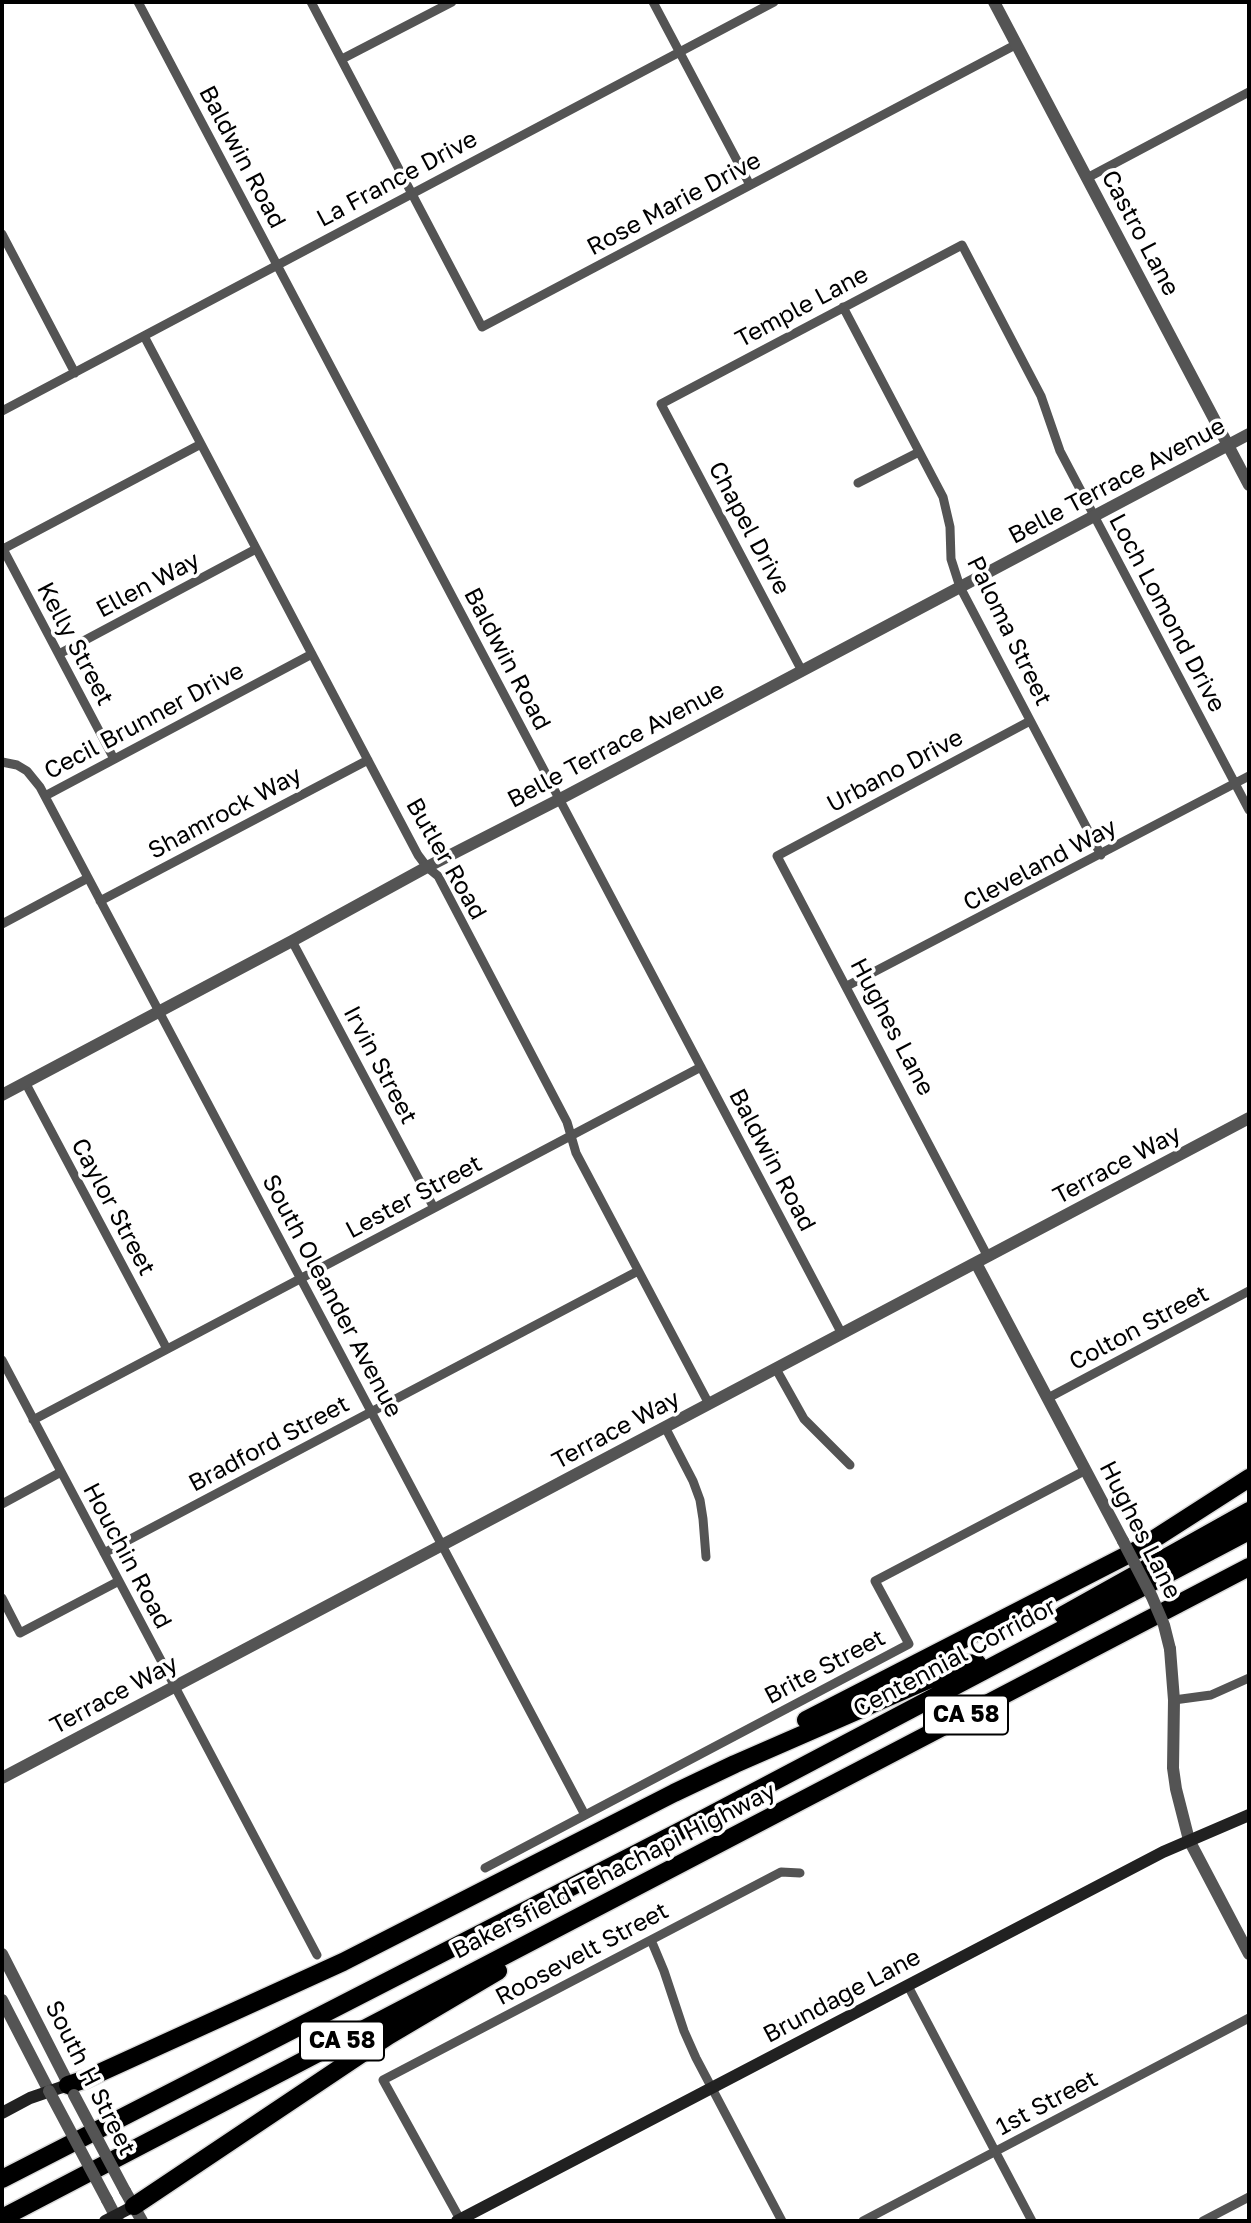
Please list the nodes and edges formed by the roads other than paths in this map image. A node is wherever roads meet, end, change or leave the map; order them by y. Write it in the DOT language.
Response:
graph roads {
  1 [pos="138,2"];
  2 [pos="311,2"];
  3 [pos="452,2"];
  4 [pos="653,2"];
  5 [pos="774,2"];
  6 [pos="994,2"];
  7 [pos="1017,44"];
  8 [pos="680,52"];
  9 [pos="342,60"];
  10 [pos="1249,92"];
  11 [pos="1087,178"];
  12 [pos="750,185"];
  13 [pos="411,194"];
  14 [pos="2,234"];
  15 [pos="961,245"];
  16 [pos="277,265"];
  17 [pos="843,307"];
  18 [pos="144,336"];
  19 [pos="75,373"];
  20 [pos="661,404"];
  21 [pos="2,411"];
  22 [pos="1249,434"];
  23 [pos="201,444"];
  24 [pos="1228,445"];
  25 [pos="919,452"];
  26 [pos="859,484"];
  27 [pos="1249,485"];
  28 [pos="1094,516"];
  29 [pos="2,548"];
  30 [pos="257,550"];
  31 [pos="960,587"];
  32 [pos="58,654"];
  33 [pos="312,654"];
  34 [pos="802,671"];
  35 [pos="1030,721"];
  36 [pos="114,759"];
  37 [pos="368,760"];
  38 [pos="2,762"];
  39 [pos="1249,776"];
  40 [pos="1236,784"];
  41 [pos="45,796"];
  42 [pos="560,799"];
  43 [pos="1249,810"];
  44 [pos="1101,855"];
  45 [pos="777,856"];
  46 [pos="427,867"];
  47 [pos="88,878"];
  48 [pos="100,901"];
  49 [pos="2,924"];
  50 [pos="292,941"];
  51 [pos="847,986"];
  52 [pos="159,1012"];
  53 [pos="701,1067"];
  54 [pos="25,1082"];
  55 [pos="2,1094"];
  56 [pos="1249,1118"];
  57 [pos="570,1135"];
  58 [pos="434,1208"];
  59 [pos="982,1260"];
  60 [pos="638,1271"];
  61 [pos="300,1279"];
  62 [pos="1249,1291"];
  63 [pos="842,1334"];
  64 [pos="167,1349"];
  65 [pos="3,1366"];
  66 [pos="776,1369"];
  67 [pos="1048,1398"];
  68 [pos="709,1404"];
  69 [pos="371,1412"];
  70 [pos="33,1420"];
  71 [pos="665,1427"];
  72 [pos="850,1465"];
  73 [pos="1086,1470"];
  74 [pos="61,1472"];
  75 [pos="1249,1478"];
  76 [pos="2,1504"];
  77 [pos="1249,1511"];
  78 [pos="1249,1531"];
  79 [pos="442,1545"];
  80 [pos="104,1553"];
  81 [pos="706,1558"];
  82 [pos="1249,1567"];
  83 [pos="119,1581"];
  84 [pos="2,1598"];
  85 [pos="977,1663"];
  86 [pos="1249,1678"];
  87 [pos="174,1687"];
  88 [pos="1174,1700"];
  89 [pos="2,1778"];
  90 [pos="674,1793"];
  91 [pos="585,1815"];
  92 [pos="1249,1815"];
  93 [pos="684,1829"];
  94 [pos="1189,1840"];
  95 [pos="682,1863"];
  96 [pos="485,1868"];
  97 [pos="800,1873"];
  98 [pos="651,1940"];
  99 [pos="2,1954"];
  100 [pos="1249,1954"];
  101 [pos="317,1955"];
  102 [pos="908,1986"];
  103 [pos="2,2000"];
  104 [pos="1249,2018"];
  105 [pos="712,2088"];
  106 [pos="71,2090"];
  107 [pos="48,2091"];
  108 [pos="2,2113"];
  109 [pos="995,2152"];
  110 [pos="2,2179"];
  111 [pos="1249,2197"];
  112 [pos="134,2206"];
  113 [pos="2,2218"];
  114 [pos="113,2219"];
  115 [pos="459,2221"];
  116 [pos="782,2221"];
  117 [pos="863,2221"];
  118 [pos="1032,2221"];
  119 [pos="1203,2221"];
  1 -- 16 [label="street, Baldwin Road"];
  2 -- 9 [label="street"];
  3 -- 9 [label="street"];
  4 -- 8 [label="street"];
  5 -- 8 [label="street, La France Drive"];
  6 -- 7 [label="street, Castro Lane"];
  7 -- 11 [label="street, Castro Lane"];
  7 -- 12 [label="street, Rose Marie Drive"];
  8 -- 12 [label="street"];
  8 -- 13 [label="street, La France Drive"];
  9 -- 13 [label="street"];
  10 -- 11 [label="street"];
  11 -- 24 [label="street, Castro Lane"];
  12 -- 13 [label="street, Rose Marie Drive"];
  13 -- 16 [label="street, La France Drive"];
  14 -- 19 [label="street"];
  15 -- 17 [label="street, Temple Lane"];
  15 -- 28 [label="street, Loch Lomond Drive"];
  16 -- 18 [label="street, La France Drive"];
  16 -- 42 [label="street, Baldwin Road"];
  17 -- 20 [label="street, Temple Lane"];
  17 -- 25 [label="street, Paloma Street"];
  18 -- 19 [label="street, La France Drive"];
  18 -- 23 [label="street, Butler Road"];
  19 -- 21 [label="street, La France Drive"];
  20 -- 34 [label="street, Chapel Drive"];
  22 -- 24 [label="street, Belle Terrace Avenue"];
  23 -- 29 [label="street"];
  23 -- 30 [label="street, Butler Road"];
  24 -- 27 [label="street, Castro Lane"];
  24 -- 28 [label="street, Belle Terrace Avenue"];
  25 -- 26 [label="street"];
  25 -- 31 [label="street, Paloma Street"];
  28 -- 31 [label="street, Belle Terrace Avenue"];
  28 -- 40 [label="street, Loch Lomond Drive"];
  29 -- 32 [label="street, Kelly Street"];
  30 -- 32 [label="street, Ellen Way"];
  30 -- 33 [label="street, Butler Road"];
  31 -- 34 [label="street, Belle Terrace Avenue"];
  31 -- 35 [label="street, Paloma Street"];
  32 -- 36 [label="street, Kelly Street"];
  33 -- 36 [label="street, Cecil Brunner Drive"];
  33 -- 37 [label="street, Butler Road"];
  34 -- 42 [label="street, Belle Terrace Avenue"];
  35 -- 44 [label="street, Paloma Street"];
  35 -- 45 [label="street, Urbano Drive"];
  36 -- 41 [label="street, Cecil Brunner Drive"];
  37 -- 46 [label="street, Butler Road"];
  37 -- 48 [label="street, Shamrock Way"];
  38 -- 41 [label="street, Cecil Brunner Drive"];
  39 -- 40 [label="street, Cleveland Way"];
  40 -- 43 [label="street, Loch Lomond Drive"];
  40 -- 44 [label="street, Cleveland Way"];
  41 -- 47 [label="street, South Oleander Avenue"];
  42 -- 46 [label="street, Belle Terrace Avenue"];
  42 -- 53 [label="street, Baldwin Road"];
  44 -- 51 [label="street, Cleveland Way"];
  45 -- 51 [label="street, Hughes Lane"];
  46 -- 50 [label="street, Belle Terrace Avenue"];
  46 -- 57 [label="street, Butler Road"];
  47 -- 48 [label="street, South Oleander Avenue"];
  47 -- 49 [label="street"];
  48 -- 52 [label="street, South Oleander Avenue"];
  50 -- 52 [label="street, Belle Terrace Avenue"];
  50 -- 58 [label="street, Irvin Street"];
  51 -- 59 [label="street, Hughes Lane"];
  52 -- 54 [label="street, Belle Terrace Avenue"];
  52 -- 61 [label="street, South Oleander Avenue"];
  53 -- 57 [label="street, Lester Street"];
  53 -- 63 [label="street, Baldwin Road"];
  54 -- 55 [label="street, Belle Terrace Avenue"];
  54 -- 64 [label="street, Caylor Street"];
  56 -- 59 [label="street, Terrace Way"];
  57 -- 58 [label="street, Lester Street"];
  57 -- 60 [label="street, Butler Road"];
  58 -- 61 [label="street, Lester Street"];
  59 -- 63 [label="street, Terrace Way"];
  59 -- 67 [label="street, Hughes Lane"];
  60 -- 68 [label="street, Butler Road"];
  60 -- 69 [label="street, Bradford Street"];
  61 -- 64 [label="street, Lester Street"];
  61 -- 69 [label="street, South Oleander Avenue"];
  62 -- 67 [label="street, Colton Street"];
  63 -- 66 [label="street, Terrace Way"];
  64 -- 70 [label="street, Lester Street"];
  65 -- 70 [label="street, Houchin Road"];
  66 -- 68 [label="street, Terrace Way"];
  66 -- 72 [label="street"];
  67 -- 73 [label="street, Hughes Lane"];
  68 -- 71 [label="street, Terrace Way"];
  69 -- 79 [label="street, South Oleander Avenue"];
  69 -- 80 [label="street, Bradford Street"];
  70 -- 74 [label="street, Houchin Road"];
  71 -- 79 [label="street, Terrace Way"];
  71 -- 81 [label="street"];
  73 -- 88 [label="street, Hughes Lane, bridge"];
  73 -- 91 [label="street, Brite Street"];
  74 -- 76 [label="street"];
  74 -- 80 [label="street, Houchin Road"];
  75 -- 90 [label="highway"];
  77 -- 85 [label="highway"];
  78 -- 93 [label="highway, Centennial Corridor / CA 58"];
  79 -- 87 [label="street, Terrace Way"];
  79 -- 91 [label="street, South Oleander Avenue"];
  80 -- 83 [label="street, Houchin Road"];
  82 -- 95 [label="highway, Bakersfield Tehachapi Highway / CA 58"];
  83 -- 84 [label="street"];
  83 -- 87 [label="street, Houchin Road"];
  85 -- 90 [label="highway"];
  85 -- 93 [label="highway"];
  86 -- 88 [label="street"];
  87 -- 89 [label="street, Terrace Way"];
  87 -- 101 [label="street, Houchin Road"];
  88 -- 94 [label="street, Hughes Lane"];
  90 -- 106 [label="highway"];
  91 -- 96 [label="street, Brite Street"];
  92 -- 94 [label="main road, Brundage Lane"];
  93 -- 110 [label="highway, Bakersfield Tehachapi Highway / CA 58"];
  94 -- 100 [label="street, Hughes Lane"];
  94 -- 102 [label="main road, Brundage Lane"];
  95 -- 112 [label="highway"];
  95 -- 113 [label="highway, Bakersfield Tehachapi Highway / CA 58"];
  97 -- 98 [label="street, Roosevelt Street"];
  98 -- 105 [label="street"];
  98 -- 115 [label="street, Roosevelt Street"];
  99 -- 106 [label="street, South H Street"];
  102 -- 105 [label="main road, Brundage Lane"];
  102 -- 109 [label="street"];
  103 -- 107 [label="street, South H Street"];
  104 -- 109 [label="street, 1st Street"];
  105 -- 115 [label="main road, Brundage Lane"];
  105 -- 116 [label="street"];
  106 -- 107 [label="main road"];
  106 -- 112 [label="street, South H Street, bridge"];
  107 -- 108 [label="main road"];
  107 -- 114 [label="street, South H Street, bridge"];
  109 -- 117 [label="street, 1st Street"];
  109 -- 118 [label="street"];
  111 -- 119 [label="street"];
  112 -- 114 [label="main road"];
}
